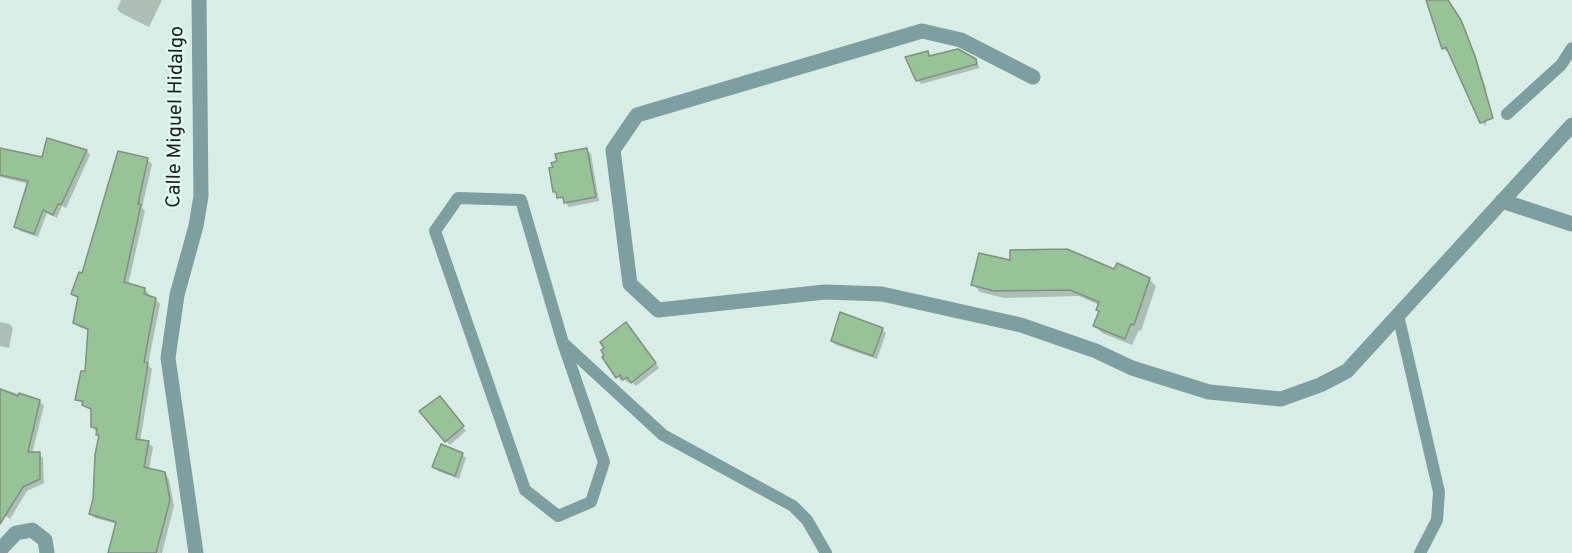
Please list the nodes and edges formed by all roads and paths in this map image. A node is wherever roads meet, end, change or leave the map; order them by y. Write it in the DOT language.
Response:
graph roads {
  1 [pos="199,0"];
  2 [pos="1572,48"];
  3 [pos="1033,77"];
  4 [pos="1507,114"];
  5 [pos="1572,124"];
  6 [pos="1502,201"];
  7 [pos="1572,224"];
  8 [pos="1398,315"];
  9 [pos="563,344"];
  10 [pos="0,550"];
  11 [pos="47,553"];
  12 [pos="196,553"];
  13 [pos="826,553"];
  14 [pos="1420,553"];
  1 -- 12 [label="street, Calle Miguel Hidalgo"];
  2 -- 4 [label="lane"];
  3 -- 8 [label="street"];
  5 -- 6 [label="street"];
  6 -- 7 [label="street"];
  6 -- 8 [label="street"];
  8 -- 14 [label="lane"];
  9 -- 9 [label="lane"];
  9 -- 13 [label="lane"];
  10 -- 11 [label="street"];
}
